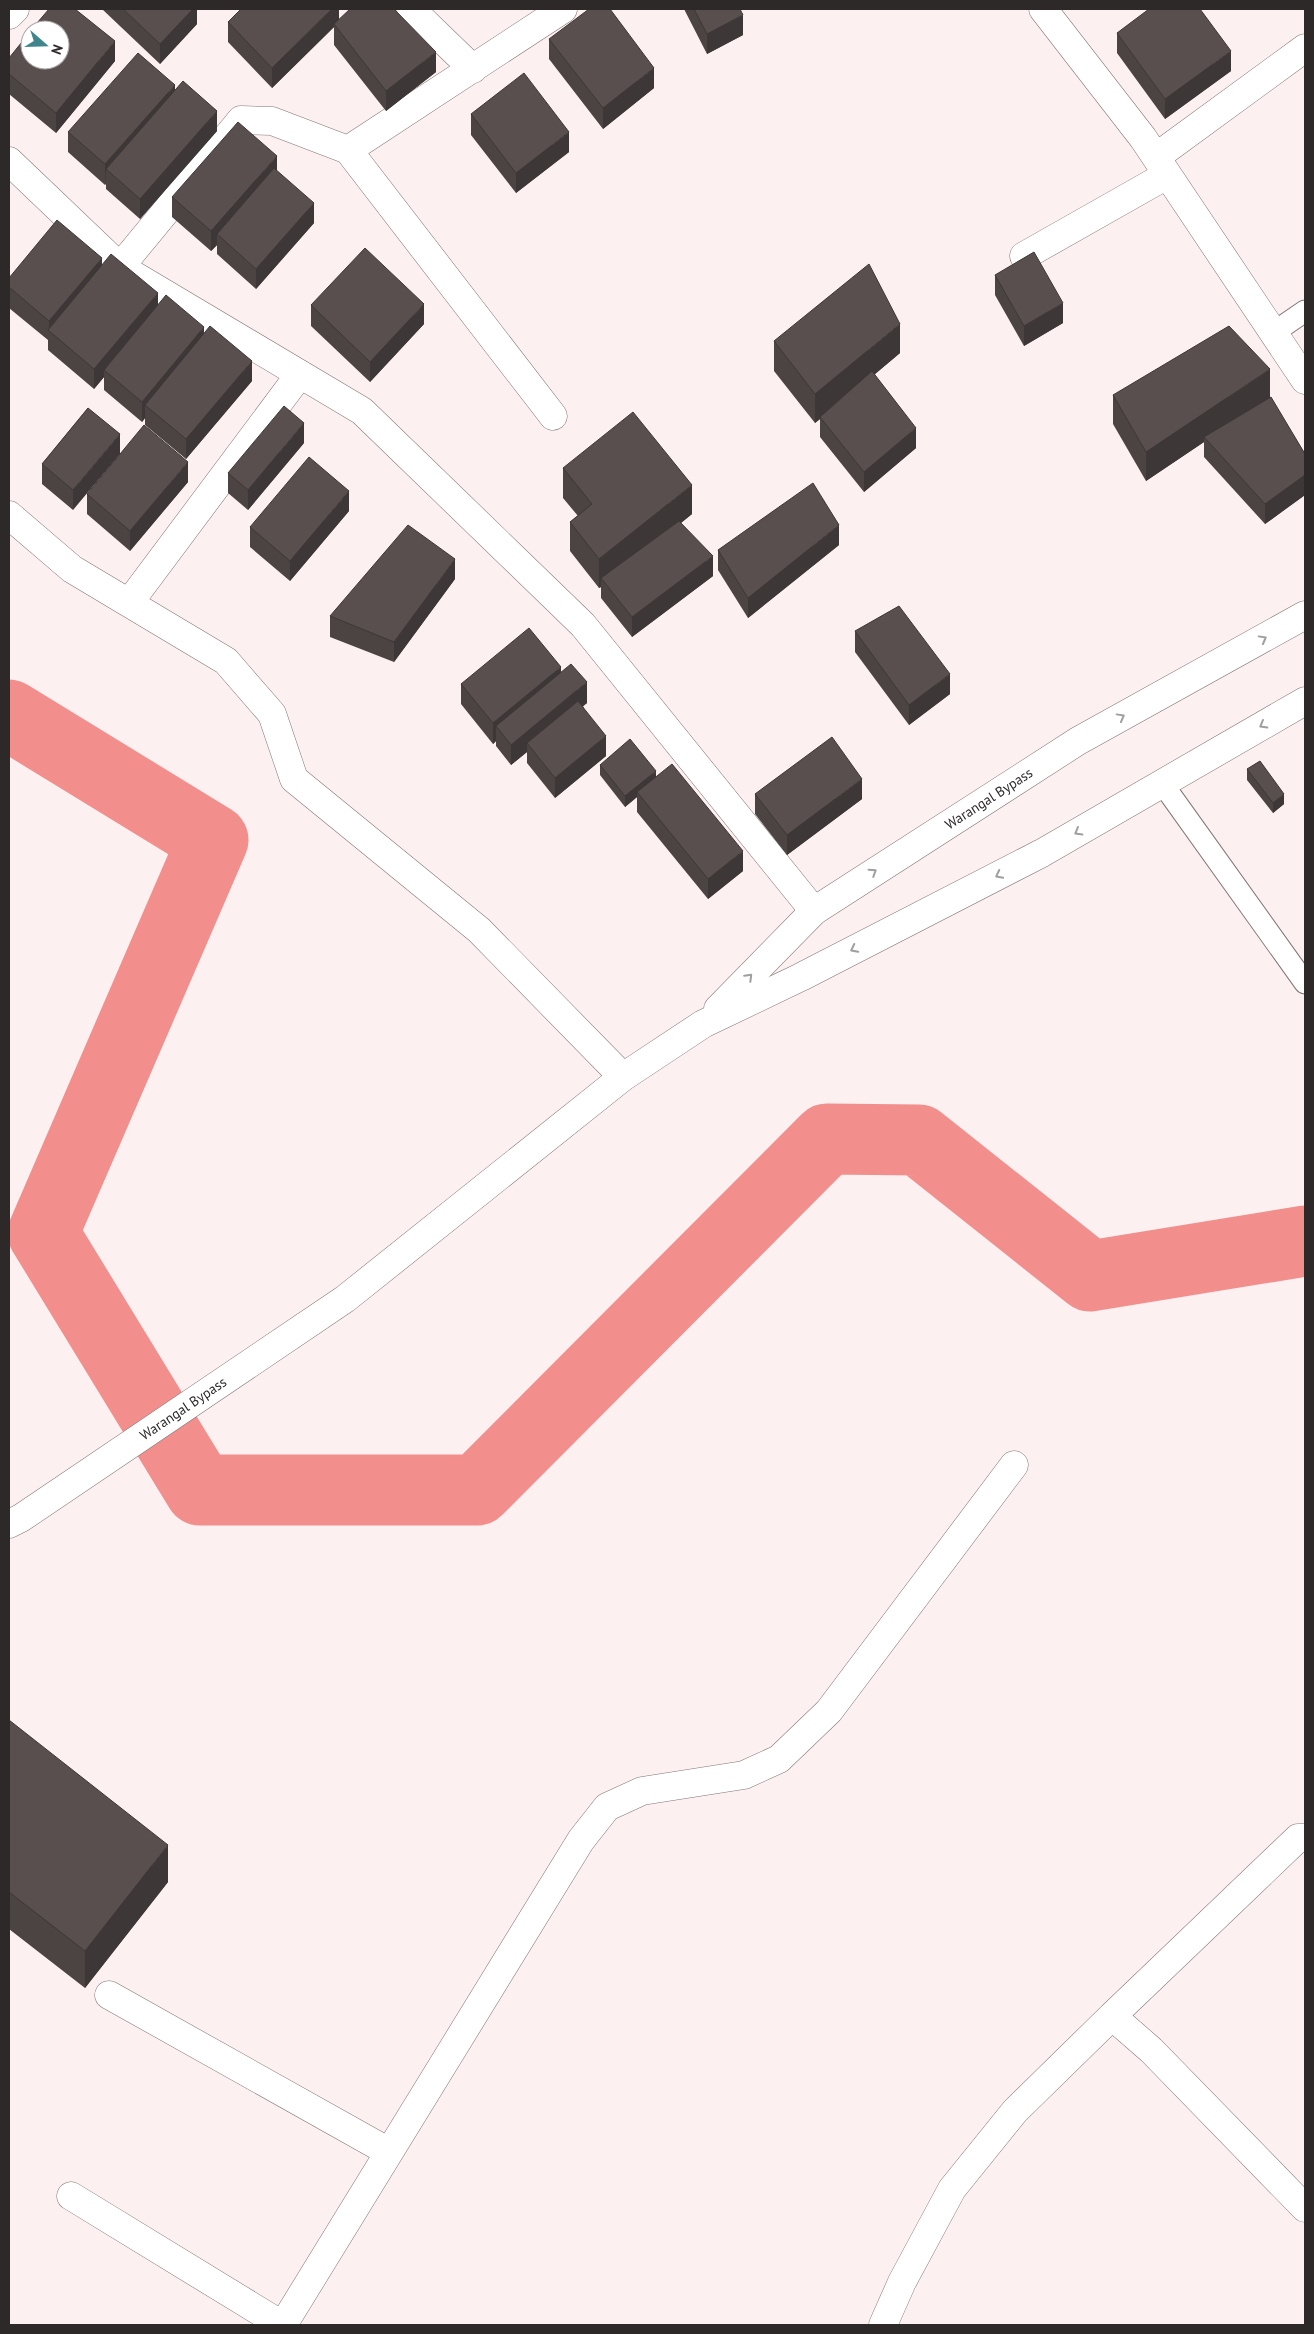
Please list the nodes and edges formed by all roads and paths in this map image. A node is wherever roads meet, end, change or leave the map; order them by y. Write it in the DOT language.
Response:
graph roads {
  1 [pos="15,9"];
  2 [pos="411,9"];
  3 [pos="563,9"];
  4 [pos="1042,9"];
  5 [pos="9,15"];
  6 [pos="1305,48"];
  7 [pos="473,69"];
  8 [pos="348,150"];
  9 [pos="9,161"];
  10 [pos="1161,166"];
  11 [pos="1024,256"];
  12 [pos="120,267"];
  13 [pos="1305,311"];
  14 [pos="1274,333"];
  15 [pos="300,374"];
  16 [pos="1305,380"];
  17 [pos="553,416"];
  18 [pos="9,515"];
  19 [pos="129,603"];
  20 [pos="1305,616"];
  21 [pos="1305,701"];
  22 [pos="1162,783"];
  23 [pos="814,911"];
  24 [pos="1305,984"];
  25 [pos="703,1024"];
  26 [pos="623,1077"];
  27 [pos="1014,1465"];
  28 [pos="15,1521"];
  29 [pos="1305,1838"];
  30 [pos="109,1995"];
  31 [pos="1112,2016"];
  32 [pos="389,2152"];
  33 [pos="70,2196"];
  34 [pos="1305,2208"];
  35 [pos="282,2325"];
  36 [pos="883,2325"];
  1 -- 5 [label="street"];
  2 -- 7 [label="street"];
  3 -- 7 [label="street"];
  4 -- 10 [label="street"];
  6 -- 10 [label="street"];
  7 -- 8 [label="street"];
  8 -- 12 [label="street"];
  8 -- 17 [label="street"];
  9 -- 12 [label="street"];
  10 -- 11 [label="street"];
  10 -- 14 [label="street"];
  12 -- 15 [label="street"];
  13 -- 14 [label="lane"];
  14 -- 16 [label="street"];
  15 -- 19 [label="street"];
  15 -- 23 [label="street"];
  18 -- 19 [label="street"];
  19 -- 26 [label="street"];
  23 -- 20 [label="street, Warangal Bypass, one-way"];
  21 -- 22 [label="street, one-way"];
  22 -- 24 [label="lane"];
  22 -- 25 [label="street, one-way"];
  25 -- 23 [label="street, Warangal Bypass, one-way"];
  25 -- 26 [label="street, Warangal Bypass"];
  26 -- 28 [label="street, Warangal Bypass"];
  27 -- 32 [label="street"];
  29 -- 31 [label="street"];
  30 -- 32 [label="street"];
  31 -- 34 [label="street"];
  31 -- 36 [label="street"];
  32 -- 35 [label="street"];
  33 -- 35 [label="street"];
}
